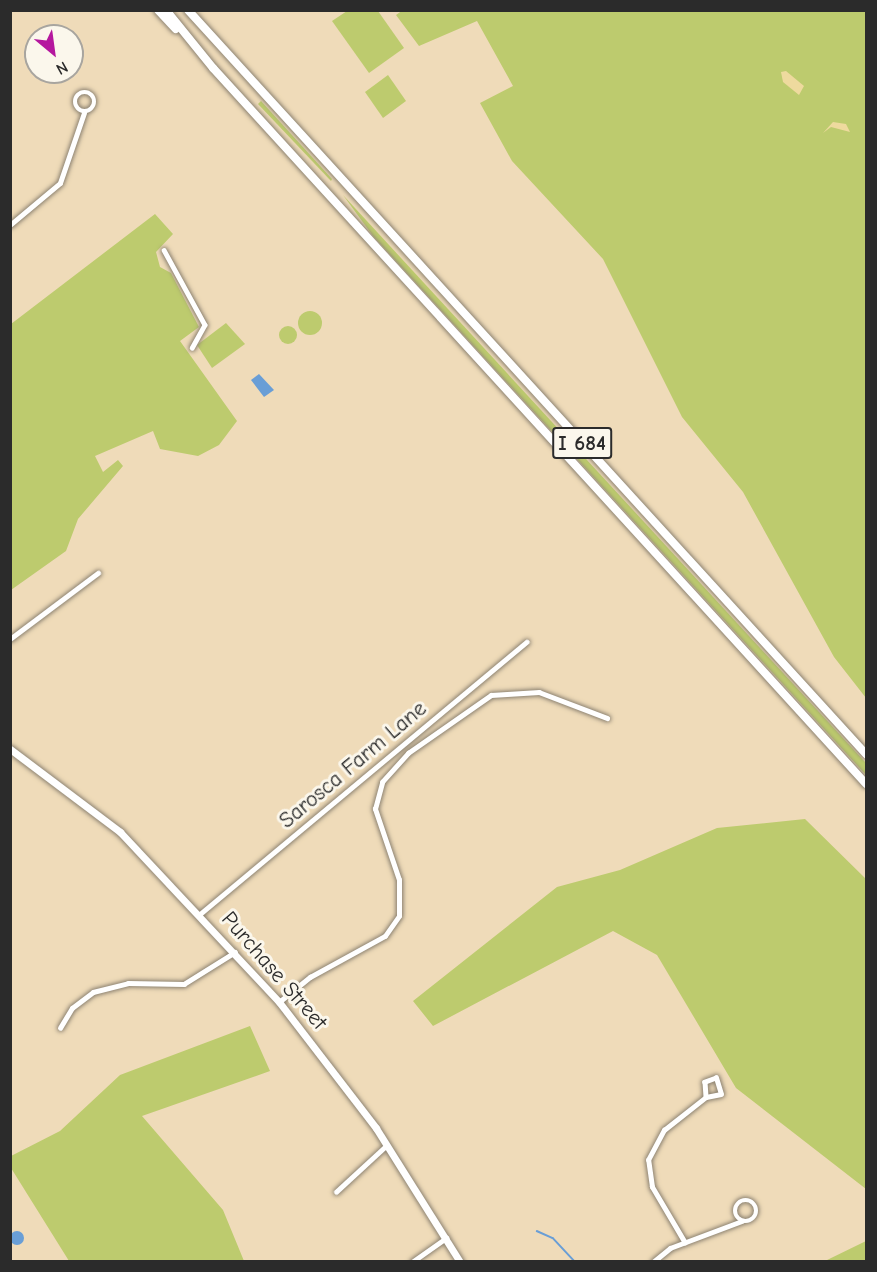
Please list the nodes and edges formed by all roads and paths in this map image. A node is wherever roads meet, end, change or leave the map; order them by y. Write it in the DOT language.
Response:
graph roads {
  1 [pos="158,10"];
  2 [pos="166,10"];
  3 [pos="188,10"];
  4 [pos="184,35"];
  5 [pos="84,113"];
  6 [pos="12,222"];
  7 [pos="164,250"];
  8 [pos="192,348"];
  9 [pos="98,573"];
  10 [pos="10,639"];
  11 [pos="527,642"];
  12 [pos="607,718"];
  13 [pos="10,749"];
  14 [pos="867,754"];
  15 [pos="867,784"];
  16 [pos="200,914"];
  17 [pos="235,952"];
  18 [pos="279,1002"];
  19 [pos="60,1028"];
  20 [pos="706,1097"];
  21 [pos="387,1145"];
  22 [pos="336,1192"];
  23 [pos="742,1221"];
  24 [pos="446,1238"];
  25 [pos="685,1243"];
  26 [pos="412,1262"];
  27 [pos="460,1262"];
  28 [pos="653,1262"];
  1 -- 4 [label="highway, I 684"];
  2 -- 4 [label="highway"];
  3 -- 14 [label="highway, I 684"];
  4 -- 15 [label="highway, I 684"];
  5 -- 5 [label="street"];
  5 -- 6 [label="street"];
  7 -- 8 [label="street"];
  9 -- 10 [label="street"];
  11 -- 16 [label="street, Sarosca Farm Lane"];
  12 -- 18 [label="street"];
  13 -- 16 [label="main road, Purchase Street"];
  16 -- 17 [label="main road, Purchase Street"];
  17 -- 18 [label="main road, Purchase Street"];
  17 -- 19 [label="street"];
  18 -- 21 [label="main road, Purchase Street"];
  20 -- 20 [label="street"];
  20 -- 25 [label="street"];
  21 -- 22 [label="street"];
  21 -- 24 [label="main road, Purchase Street"];
  23 -- 23 [label="street"];
  23 -- 25 [label="street"];
  24 -- 26 [label="street"];
  24 -- 27 [label="main road, Purchase Street"];
  25 -- 28 [label="street"];
}
